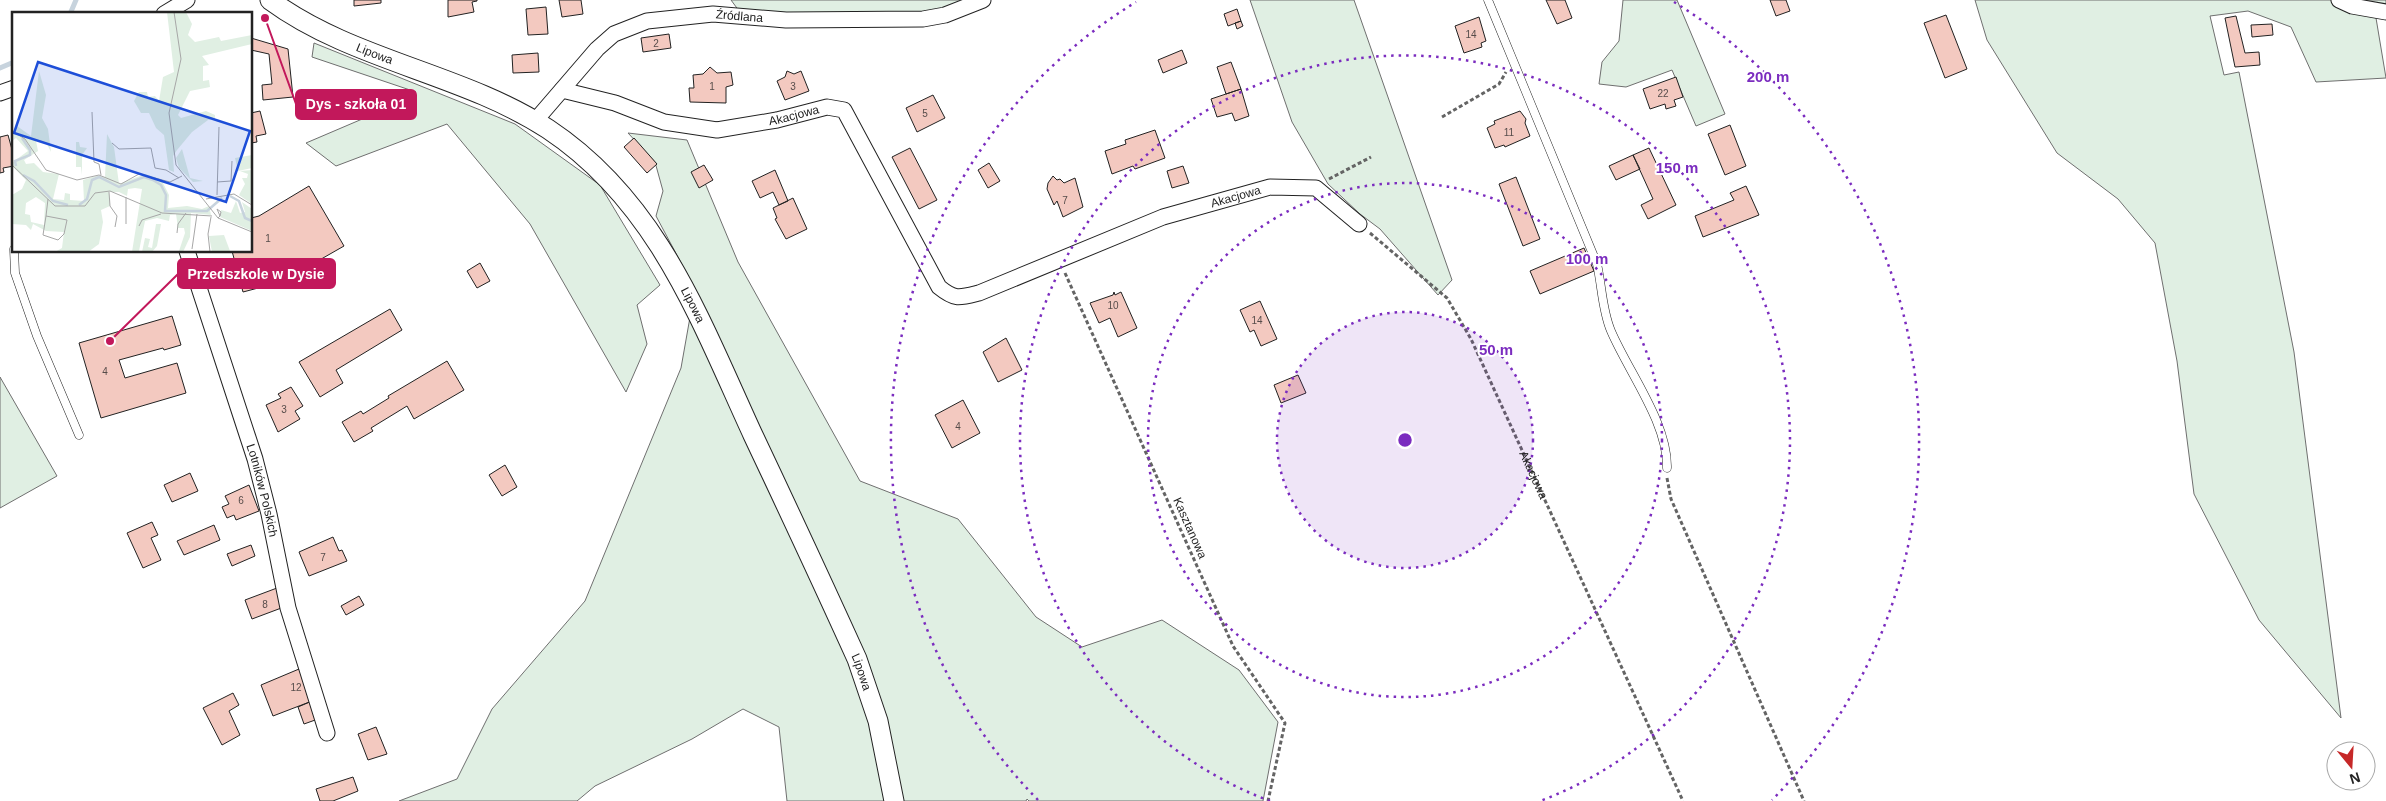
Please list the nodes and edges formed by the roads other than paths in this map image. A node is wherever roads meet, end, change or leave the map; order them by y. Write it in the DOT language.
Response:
graph roads {
  1 [pos="187,0"];
  2 [pos="270,0"];
  3 [pos="983,0"];
  4 [pos="1488,0"];
  5 [pos="2339,0"];
  6 [pos="167,12"];
  7 [pos="2386,12"];
  8 [pos="12,89"];
  9 [pos="562,90"];
  10 [pos="0,93"];
  11 [pos="535,121"];
  12 [pos="1359,224"];
  13 [pos="14,252"];
  14 [pos="187,252"];
  15 [pos="78,436"];
  16 [pos="1667,468"];
  17 [pos="327,733"];
  18 [pos="894,801"];
  1 -- 6 [label="street"];
  2 -- 11 [label="street, Lipowa"];
  3 -- 9 [label="street, Źródlana"];
  4 -- 16 [label="lane"];
  5 -- 7 [label="street"];
  8 -- 10 [label="street"];
  9 -- 11 [label="street, Źródlana"];
  9 -- 12 [label="street, Akacjowa"];
  11 -- 18 [label="street, Lipowa"];
  13 -- 15 [label="lane"];
  14 -- 17 [label="street, Lotników Polskich"];
}
